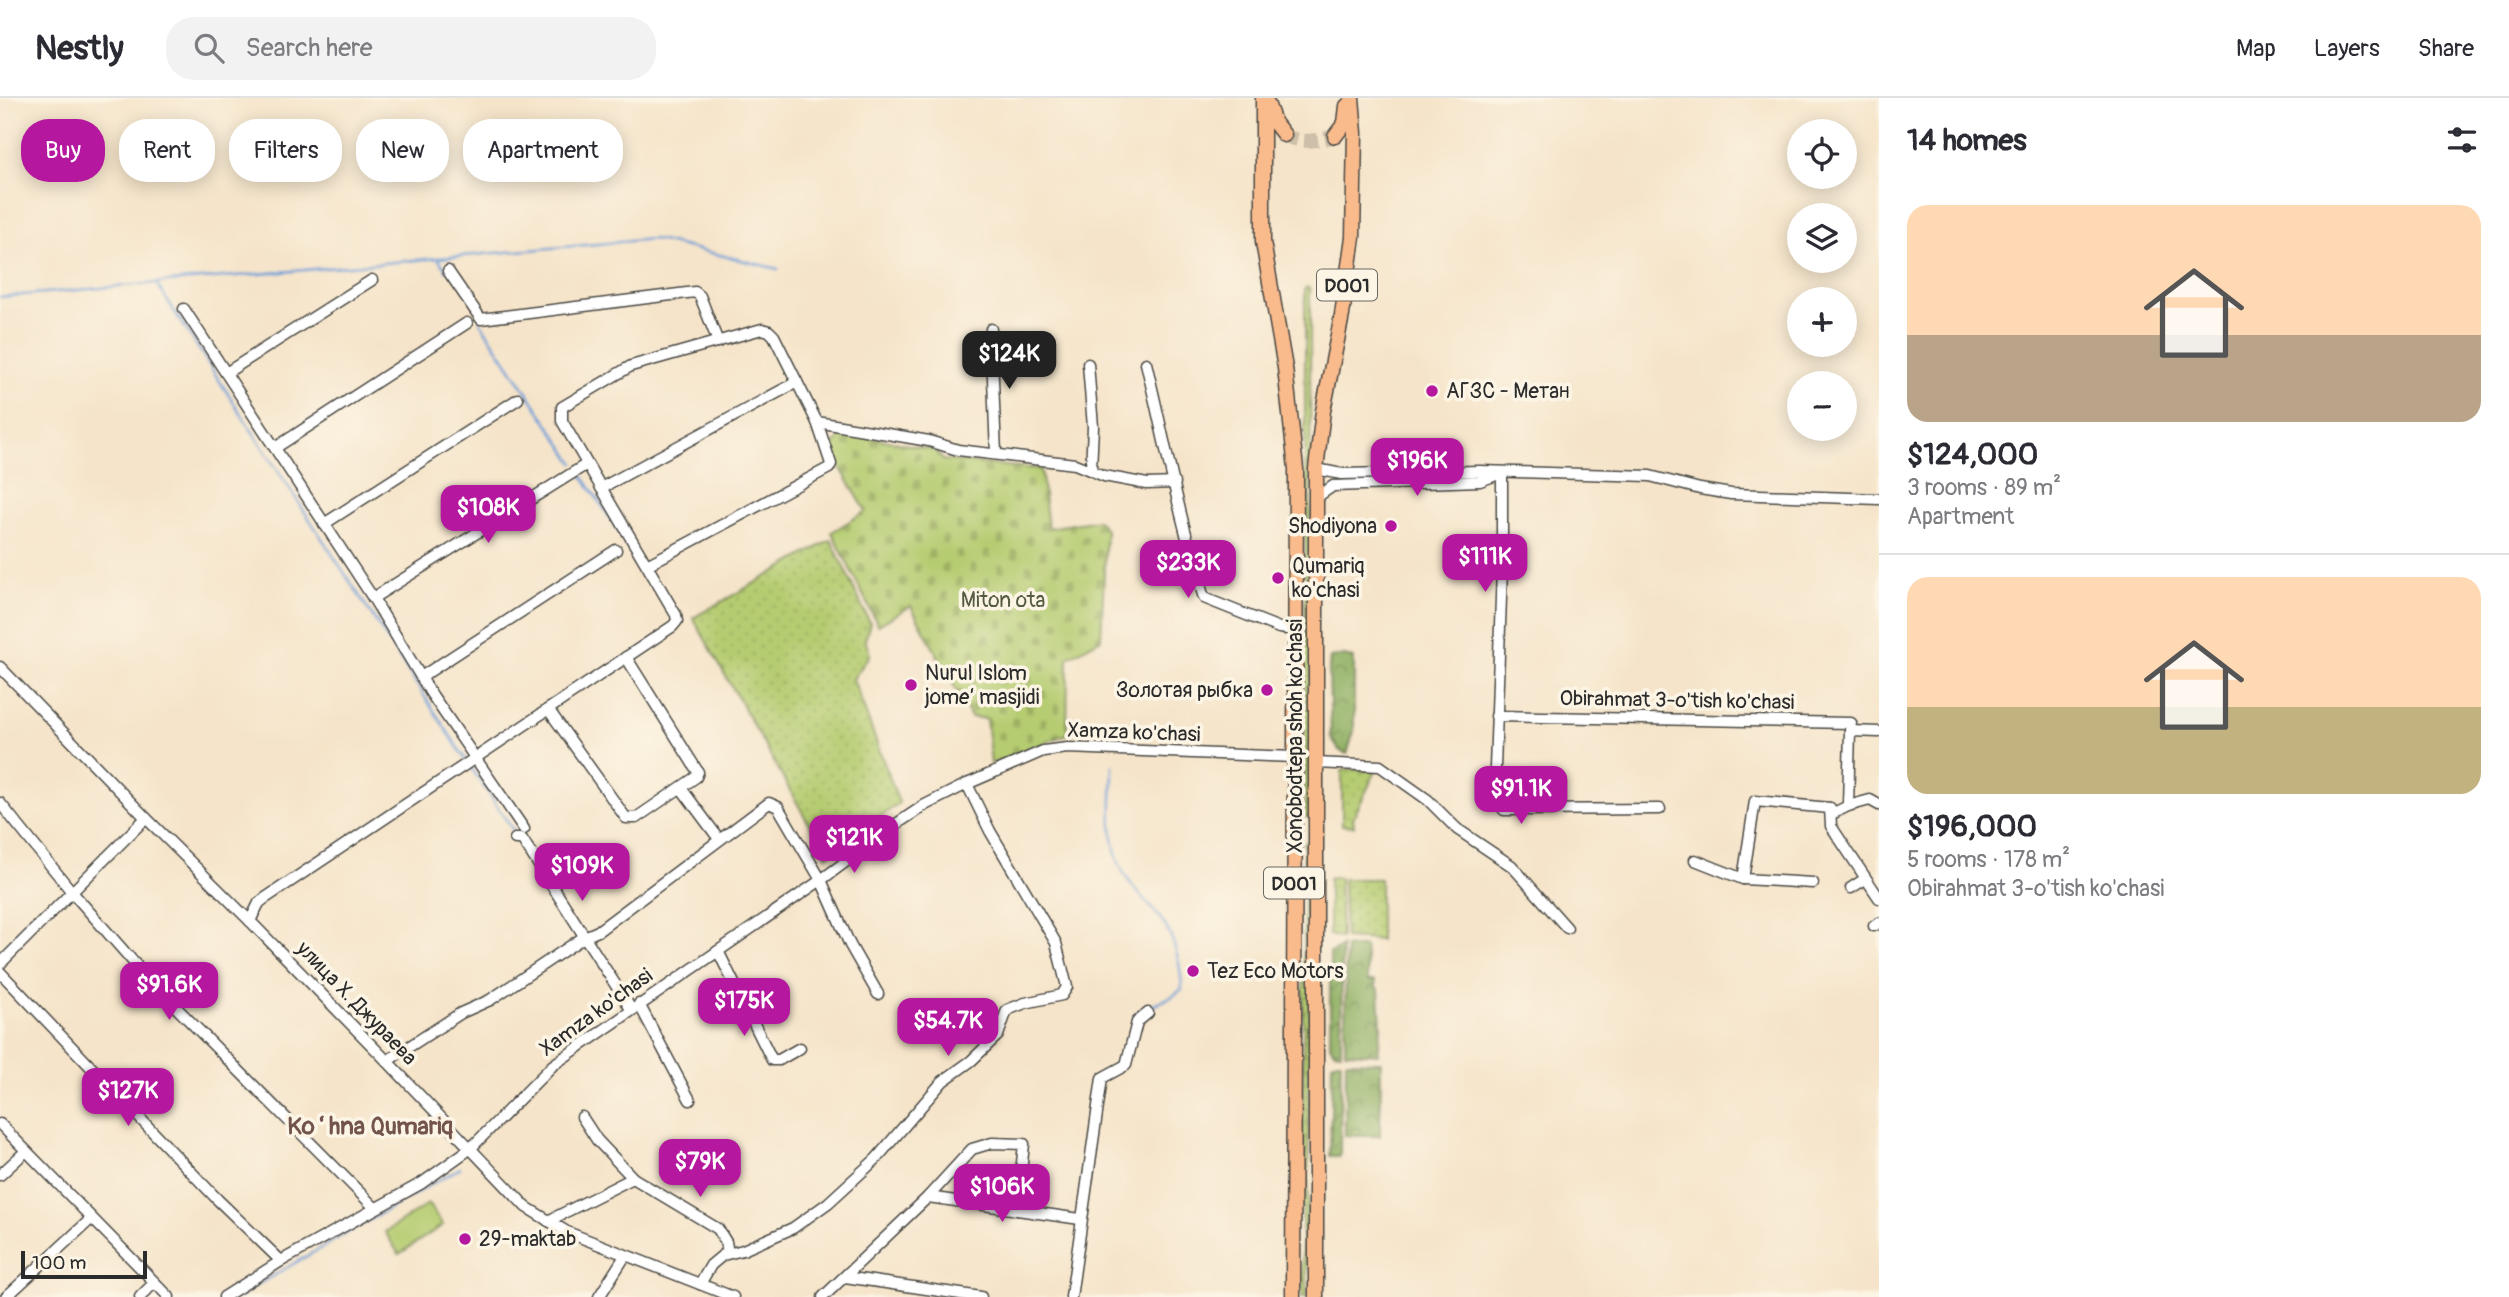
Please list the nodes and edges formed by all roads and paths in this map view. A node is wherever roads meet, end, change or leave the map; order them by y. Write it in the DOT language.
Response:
graph roads {
  1 [pos="1265,98"];
  2 [pos="1350,98"];
  3 [pos="1284,135"];
  4 [pos="1335,136"];
  5 [pos="448,271"];
  6 [pos="372,280"];
  7 [pos="184,309"];
  8 [pos="467,323"];
  9 [pos="991,329"];
  10 [pos="718,342"];
  11 [pos="1088,363"];
  12 [pos="1146,363"];
  13 [pos="226,373"];
  14 [pos="797,382"];
  15 [pos="518,399"];
  16 [pos="817,422"];
  17 [pos="275,448"];
  18 [pos="996,454"];
  19 [pos="587,464"];
  20 [pos="1091,469"];
  21 [pos="1316,469"];
  22 [pos="1502,473"];
  23 [pos="1175,483"];
  24 [pos="601,488"];
  25 [pos="1879,499"];
  26 [pos="1316,504"];
  27 [pos="324,524"];
  28 [pos="616,550"];
  29 [pos="647,565"];
  30 [pos="373,598"];
  31 [pos="1295,630"];
  32 [pos="626,657"];
  33 [pos="0,667"];
  34 [pos="421,677"];
  35 [pos="548,709"];
  36 [pos="1496,716"];
  37 [pos="1850,730"];
  38 [pos="1879,732"];
  39 [pos="475,757"];
  40 [pos="1295,757"];
  41 [pos="1316,763"];
  42 [pos="967,784"];
  43 [pos="681,788"];
  44 [pos="0,803"];
  45 [pos="1879,805"];
  46 [pos="1848,806"];
  47 [pos="1830,808"];
  48 [pos="1660,809"];
  49 [pos="146,818"];
  50 [pos="1295,822"];
  51 [pos="1316,822"];
  52 [pos="524,829"];
  53 [pos="515,839"];
  54 [pos="719,839"];
  55 [pos="1695,860"];
  56 [pos="1865,879"];
  57 [pos="821,880"];
  58 [pos="1743,880"];
  59 [pos="1813,883"];
  60 [pos="1851,888"];
  61 [pos="72,892"];
  62 [pos="1879,898"];
  63 [pos="250,921"];
  64 [pos="1567,928"];
  65 [pos="584,937"];
  66 [pos="718,951"];
  67 [pos="0,964"];
  68 [pos="0,972"];
  69 [pos="878,994"];
  70 [pos="635,1006"];
  71 [pos="1148,1013"];
  72 [pos="800,1048"];
  73 [pos="387,1061"];
  74 [pos="690,1100"];
  75 [pos="582,1117"];
  76 [pos="0,1124"];
  77 [pos="471,1148"];
  78 [pos="25,1152"];
  79 [pos="0,1175"];
  80 [pos="633,1178"];
  81 [pos="928,1197"];
  82 [pos="375,1208"];
  83 [pos="1017,1210"];
  84 [pos="91,1219"];
  85 [pos="1080,1219"];
  86 [pos="548,1221"];
  87 [pos="728,1253"];
  88 [pos="625,1256"];
  89 [pos="281,1261"];
  90 [pos="845,1277"];
  91 [pos="154,1283"];
  92 [pos="704,1290"];
  93 [pos="6,1297"];
  94 [pos="140,1297"];
  95 [pos="169,1297"];
  96 [pos="224,1297"];
  97 [pos="600,1297"];
  98 [pos="733,1297"];
  99 [pos="823,1297"];
  100 [pos="981,1297"];
  101 [pos="1071,1297"];
  102 [pos="1293,1297"];
  103 [pos="1316,1297"];
  1 -- 3 [label="highway"];
  1 -- 31 [label="highway, Xonobodtepa shoh ko'chasi / D001"];
  2 -- 4 [label="highway"];
  2 -- 21 [label="highway, D001"];
  5 -- 10 [label="street"];
  6 -- 13 [label="street"];
  7 -- 13 [label="street"];
  8 -- 17 [label="street"];
  9 -- 18 [label="street"];
  10 -- 14 [label="street"];
  10 -- 19 [label="street"];
  11 -- 20 [label="street"];
  12 -- 23 [label="street"];
  13 -- 17 [label="street"];
  14 -- 16 [label="street"];
  14 -- 24 [label="street"];
  15 -- 27 [label="street"];
  16 -- 18 [label="street"];
  16 -- 29 [label="street"];
  17 -- 27 [label="street"];
  18 -- 20 [label="street"];
  19 -- 24 [label="street"];
  19 -- 30 [label="street"];
  20 -- 23 [label="street"];
  21 -- 22 [label="street"];
  21 -- 26 [label="highway, Xonobodtepa shoh ko'chasi / D001"];
  22 -- 25 [label="street"];
  22 -- 26 [label="street"];
  22 -- 36 [label="street"];
  23 -- 31 [label="street"];
  24 -- 29 [label="street"];
  26 -- 41 [label="highway, Xonobodtepa shoh ko'chasi / D001"];
  27 -- 30 [label="street"];
  28 -- 34 [label="street"];
  29 -- 32 [label="street"];
  30 -- 34 [label="street"];
  31 -- 40 [label="highway, Xonobodtepa shoh ko'chasi / D001"];
  32 -- 35 [label="street"];
  32 -- 43 [label="street"];
  33 -- 49 [label="street, улица Х. Джураева"];
  34 -- 39 [label="street"];
  35 -- 39 [label="street"];
  35 -- 43 [label="street"];
  36 -- 37 [label="street, Obirahmat 3-o'tish ko'chasi"];
  36 -- 48 [label="street"];
  37 -- 38 [label="street, Obirahmat 3-o'tish ko'chasi"];
  37 -- 46 [label="street"];
  39 -- 52 [label="street"];
  39 -- 63 [label="street"];
  40 -- 42 [label="street, Xamza ko'chasi"];
  40 -- 50 [label="highway, Xonobodtepa shoh ko'chasi / D001"];
  41 -- 51 [label="highway, Xonobodtepa shoh ko'chasi / D001"];
  41 -- 64 [label="street"];
  42 -- 57 [label="street, Xamza ko'chasi"];
  42 -- 87 [label="street"];
  43 -- 54 [label="street"];
  44 -- 61 [label="street"];
  45 -- 46 [label="street"];
  46 -- 47 [label="street"];
  47 -- 56 [label="street"];
  47 -- 58 [label="street"];
  49 -- 61 [label="street"];
  49 -- 63 [label="street, улица Х. Джураева"];
  50 -- 51 [label="highway"];
  50 -- 102 [label="highway, Xonobodtepa shoh ko'chasi / D001"];
  51 -- 103 [label="highway, Xonobodtepa shoh ko'chasi / D001"];
  53 -- 65 [label="street"];
  54 -- 57 [label="street"];
  54 -- 65 [label="street"];
  55 -- 58 [label="street"];
  56 -- 60 [label="street"];
  56 -- 62 [label="street"];
  57 -- 66 [label="street, Xamza ko'chasi"];
  57 -- 69 [label="street"];
  58 -- 59 [label="street"];
  61 -- 67 [label="street"];
  61 -- 82 [label="street"];
  63 -- 73 [label="street, улица Х. Джураева"];
  65 -- 70 [label="street"];
  65 -- 73 [label="street"];
  66 -- 70 [label="street, Xamza ko'chasi"];
  66 -- 72 [label="street"];
  68 -- 89 [label="street"];
  70 -- 74 [label="street"];
  70 -- 77 [label="street, Xamza ko'chasi"];
  71 -- 85 [label="street"];
  73 -- 77 [label="street, улица Х. Джураева"];
  75 -- 80 [label="street"];
  76 -- 78 [label="street"];
  77 -- 82 [label="street, Xamza ko'chasi"];
  77 -- 86 [label="street, улица Х. Джураева"];
  78 -- 79 [label="street"];
  78 -- 84 [label="street"];
  80 -- 86 [label="street"];
  80 -- 87 [label="street"];
  81 -- 83 [label="street"];
  81 -- 83 [label="street"];
  81 -- 90 [label="street"];
  82 -- 89 [label="street, Xamza ko'chasi"];
  83 -- 85 [label="street"];
  84 -- 91 [label="street"];
  84 -- 93 [label="street"];
  85 -- 101 [label="street"];
  86 -- 88 [label="street, улица Х. Джураева"];
  87 -- 92 [label="street"];
  88 -- 92 [label="street, улица Х. Джураева"];
  88 -- 97 [label="street"];
  89 -- 96 [label="street, Xamza ko'chasi"];
  90 -- 99 [label="street"];
  90 -- 100 [label="street"];
  91 -- 94 [label="street"];
  91 -- 95 [label="street"];
  92 -- 98 [label="street, улица Х. Джураева"];
}
